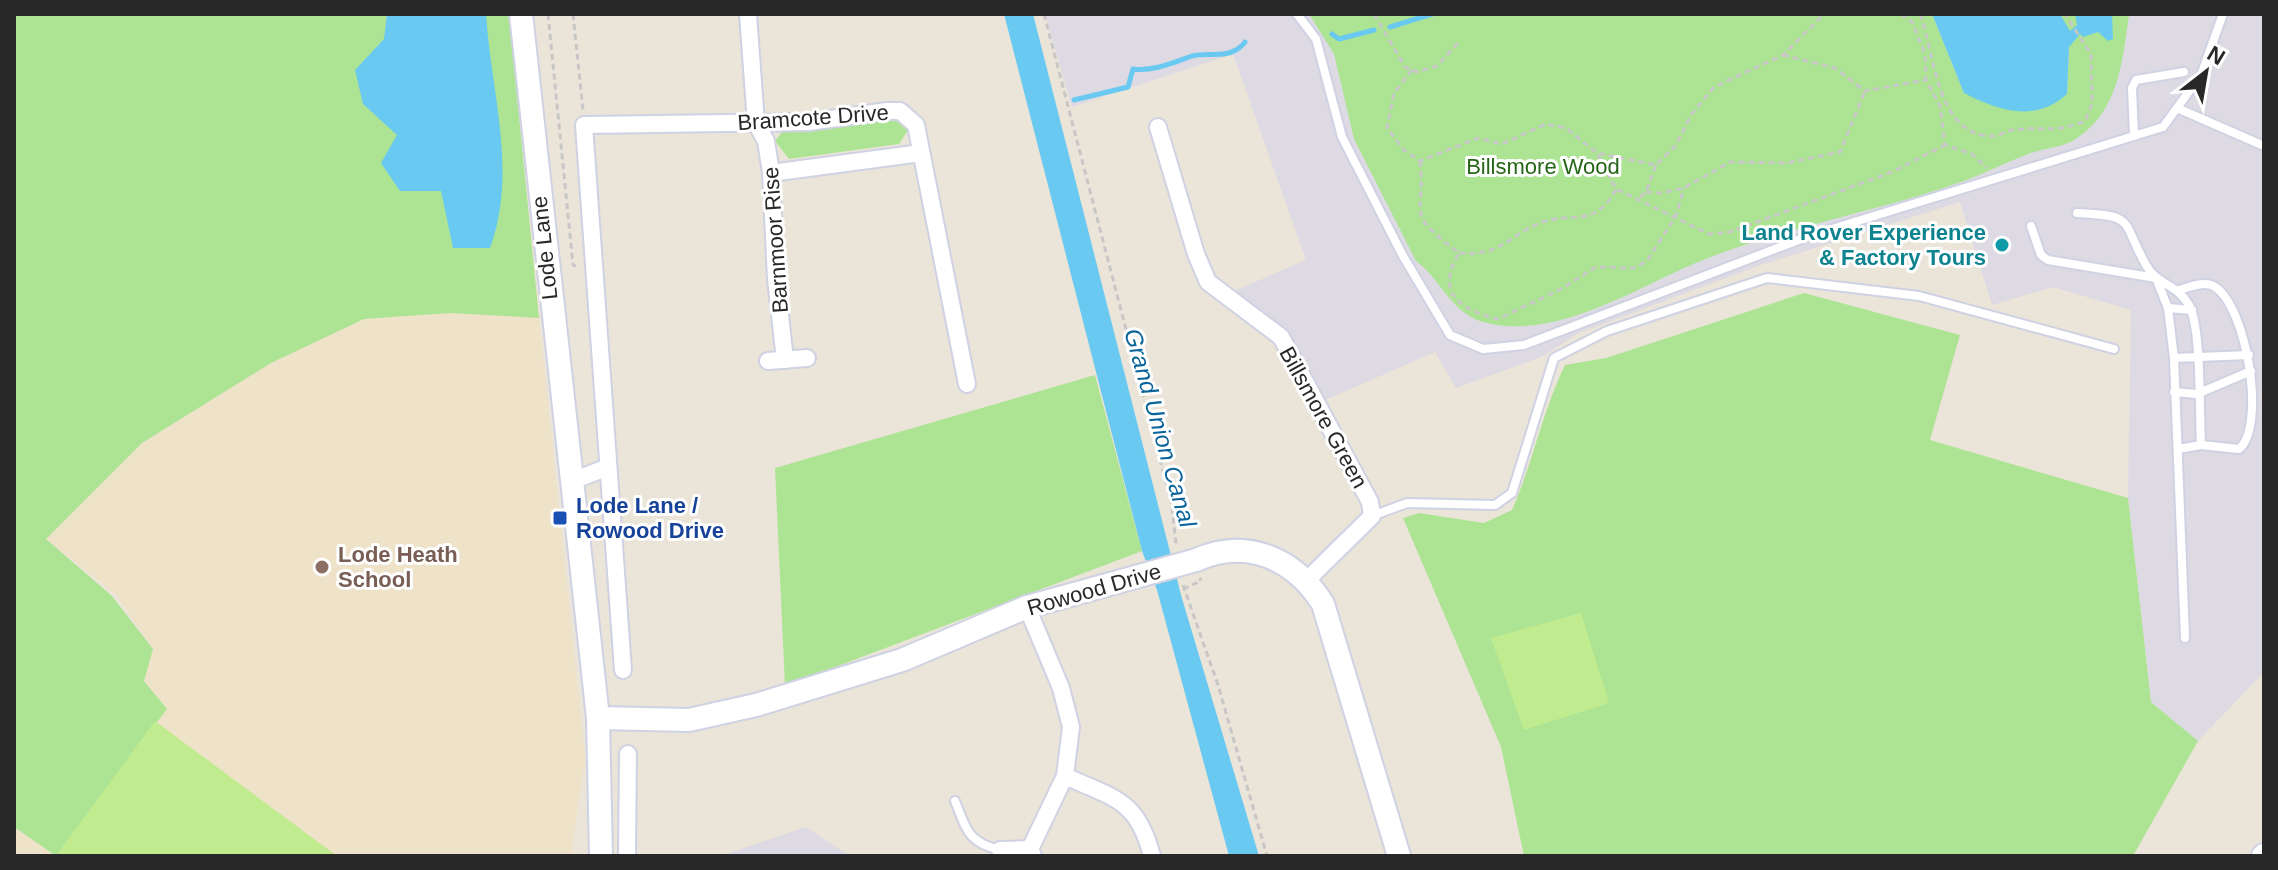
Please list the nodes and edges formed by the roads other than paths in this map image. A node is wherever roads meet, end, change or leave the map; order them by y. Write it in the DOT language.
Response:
graph roads {
  1 [pos="521,14"];
  2 [pos="748,14"];
  3 [pos="1297,14"];
  4 [pos="2223,14"];
  5 [pos="2184,72"];
  6 [pos="2177,108"];
  7 [pos="756,123"];
  8 [pos="1158,127"];
  9 [pos="2134,136"];
  10 [pos="2264,146"];
  11 [pos="921,153"];
  12 [pos="771,173"];
  13 [pos="2077,213"];
  14 [pos="2031,226"];
  15 [pos="2156,278"];
  16 [pos="2179,290"];
  17 [pos="2168,308"];
  18 [pos="2192,310"];
  19 [pos="2114,349"];
  20 [pos="2249,355"];
  21 [pos="807,358"];
  22 [pos="2174,358"];
  23 [pos="2198,358"];
  24 [pos="2251,371"];
  25 [pos="967,384"];
  26 [pos="2174,392"];
  27 [pos="2197,394"];
  28 [pos="2201,445"];
  29 [pos="2178,449"];
  30 [pos="608,467"];
  31 [pos="570,482"];
  32 [pos="1372,516"];
  33 [pos="1307,580"];
  34 [pos="1027,607"];
  35 [pos="2185,638"];
  36 [pos="623,670"];
  37 [pos="598,718"];
  38 [pos="628,754"];
  39 [pos="1065,776"];
  40 [pos="955,801"];
  41 [pos="1000,850"];
  42 [pos="1031,852"];
  43 [pos="601,856"];
  44 [pos="627,856"];
  45 [pos="1152,856"];
  46 [pos="1399,856"];
  1 -- 31 [label="street, Lode Lane"];
  2 -- 7 [label="street, Barnmoor Rise"];
  3 -- 9 [label="lane"];
  4 -- 6 [label="lane"];
  5 -- 9 [label="lane"];
  6 -- 9 [label="lane"];
  6 -- 10 [label="lane"];
  7 -- 11 [label="street, Bramcote Drive"];
  7 -- 12 [label="street, Barnmoor Rise"];
  7 -- 30 [label="street, Bramcote Drive"];
  8 -- 32 [label="street, Billsmore Green"];
  11 -- 12 [label="street"];
  11 -- 25 [label="street, Bramcote Drive"];
  12 -- 21 [label="street, Barnmoor Rise"];
  13 -- 15 [label="lane"];
  14 -- 15 [label="lane"];
  15 -- 16 [label="lane"];
  15 -- 17 [label="lane"];
  16 -- 18 [label="lane"];
  16 -- 20 [label="lane"];
  17 -- 18 [label="lane"];
  17 -- 22 [label="lane"];
  18 -- 23 [label="lane"];
  19 -- 32 [label="lane"];
  20 -- 23 [label="lane"];
  20 -- 24 [label="lane"];
  22 -- 23 [label="lane"];
  22 -- 26 [label="lane"];
  23 -- 27 [label="lane"];
  24 -- 27 [label="lane"];
  24 -- 28 [label="lane"];
  26 -- 27 [label="lane"];
  26 -- 29 [label="lane"];
  27 -- 28 [label="lane"];
  28 -- 29 [label="lane"];
  29 -- 35 [label="lane"];
  30 -- 31 [label="street"];
  30 -- 36 [label="street"];
  31 -- 37 [label="street, Lode Lane"];
  32 -- 33 [label="street, Billsmore Green"];
  33 -- 34 [label="street, Rowood Drive, bridge"];
  33 -- 46 [label="street"];
  34 -- 37 [label="street, Rowood Drive"];
  34 -- 39 [label="street"];
  37 -- 43 [label="street, Lode Lane"];
  38 -- 44 [label="street"];
  39 -- 42 [label="street"];
  39 -- 45 [label="street"];
  40 -- 41 [label="lane"];
  41 -- 42 [label="street"];
}
